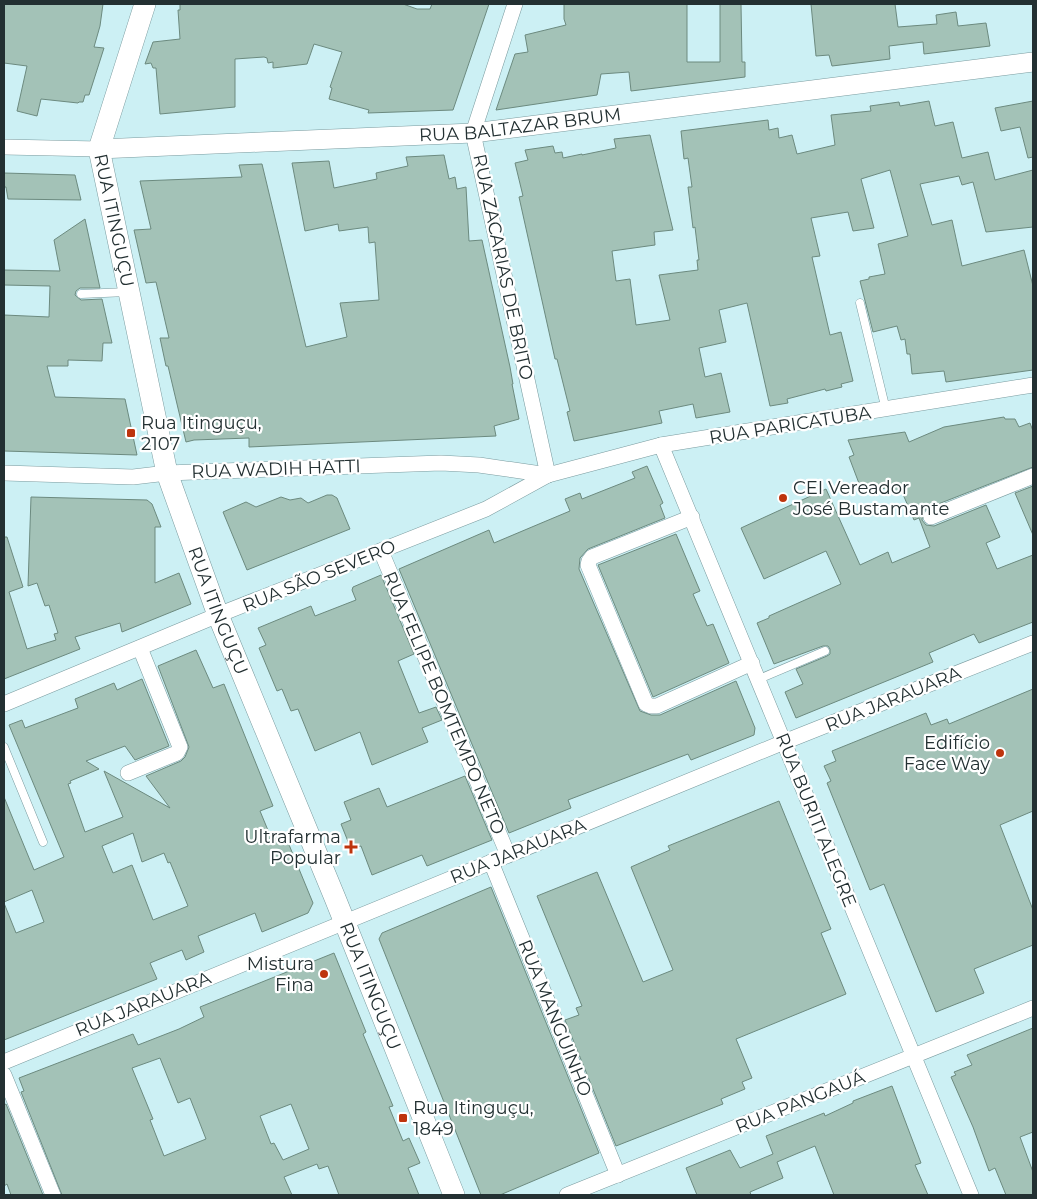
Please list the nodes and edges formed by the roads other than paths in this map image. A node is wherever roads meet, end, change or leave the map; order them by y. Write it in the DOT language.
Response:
graph roads {
  1 [pos="145,4"];
  2 [pos="515,4"];
  3 [pos="1033,62"];
  4 [pos="473,133"];
  5 [pos="4,147"];
  6 [pos="100,149"];
  7 [pos="129,292"];
  8 [pos="81,294"];
  9 [pos="860,303"];
  10 [pos="1033,385"];
  11 [pos="886,410"];
  12 [pos="661,445"];
  13 [pos="4,473"];
  14 [pos="166,473"];
  15 [pos="548,475"];
  16 [pos="1033,476"];
  17 [pos="692,517"];
  18 [pos="931,517"];
  19 [pos="381,551"];
  20 [pos="218,615"];
  21 [pos="1033,643"];
  22 [pos="140,648"];
  23 [pos="825,650"];
  24 [pos="752,663"];
  25 [pos="759,679"];
  26 [pos="4,704"];
  27 [pos="784,742"];
  28 [pos="4,748"];
  29 [pos="128,773"];
  30 [pos="43,842"];
  31 [pos="508,855"];
  32 [pos="491,862"];
  33 [pos="345,922"];
  34 [pos="1033,1008"];
  35 [pos="913,1056"];
  36 [pos="4,1062"];
  37 [pos="4,1075"];
  38 [pos="618,1175"];
  39 [pos="53,1195"];
  40 [pos="454,1195"];
  41 [pos="567,1195"];
  42 [pos="970,1195"];
  1 -- 6 [label="main road, RUA ITINGUÇU"];
  2 -- 4 [label="street, RUA ZACARIAS DE BRITO"];
  3 -- 4 [label="street, RUA BALTAZAR BRUM"];
  4 -- 6 [label="street, RUA BALTAZAR BRUM"];
  4 -- 15 [label="street, RUA ZACARIAS DE BRITO"];
  5 -- 6 [label="street, RUA BALTAZAR BRUM"];
  6 -- 7 [label="main road, RUA ITINGUÇU"];
  7 -- 8 [label="lane"];
  7 -- 14 [label="main road, RUA ITINGUÇU"];
  9 -- 11 [label="lane"];
  10 -- 11 [label="street, RUA PARICATUBA"];
  11 -- 12 [label="street, RUA PARICATUBA"];
  12 -- 15 [label="street, RUA PARICATUBA"];
  12 -- 17 [label="street, RUA BURITI ALEGRE"];
  13 -- 14 [label="street, RUA WADIH HATTI"];
  14 -- 15 [label="street, RUA WADIH HATTI"];
  14 -- 20 [label="main road, RUA ITINGUÇU"];
  15 -- 19 [label="street, RUA SÃO SEVERO"];
  16 -- 18 [label="street"];
  17 -- 24 [label="street, RUA BURITI ALEGRE"];
  17 -- 24 [label="street"];
  19 -- 20 [label="street, RUA SÃO SEVERO"];
  19 -- 31 [label="street, RUA FELIPE BOMTEMPO NETO"];
  20 -- 22 [label="street, RUA SÃO SEVERO"];
  20 -- 33 [label="main road, RUA ITINGUÇU"];
  21 -- 27 [label="street, RUA JARAUARA"];
  22 -- 26 [label="street, RUA SÃO SEVERO"];
  22 -- 29 [label="street"];
  23 -- 25 [label="lane"];
  24 -- 25 [label="street, RUA BURITI ALEGRE"];
  25 -- 27 [label="street, RUA BURITI ALEGRE"];
  27 -- 31 [label="street, RUA JARAUARA"];
  27 -- 35 [label="street, RUA BURITI ALEGRE"];
  28 -- 30 [label="lane"];
  31 -- 32 [label="street, RUA JARAUARA"];
  32 -- 33 [label="street, RUA JARAUARA"];
  32 -- 38 [label="street, RUA MANGUINHO"];
  33 -- 36 [label="street, RUA JARAUARA"];
  33 -- 40 [label="main road, RUA ITINGUÇU"];
  34 -- 35 [label="street, RUA PANGAUÁ"];
  35 -- 38 [label="street, RUA PANGAUÁ"];
  35 -- 42 [label="street, RUA BURITI ALEGRE"];
  37 -- 39 [label="street"];
  38 -- 41 [label="street, RUA PANGAUÁ"];
}
